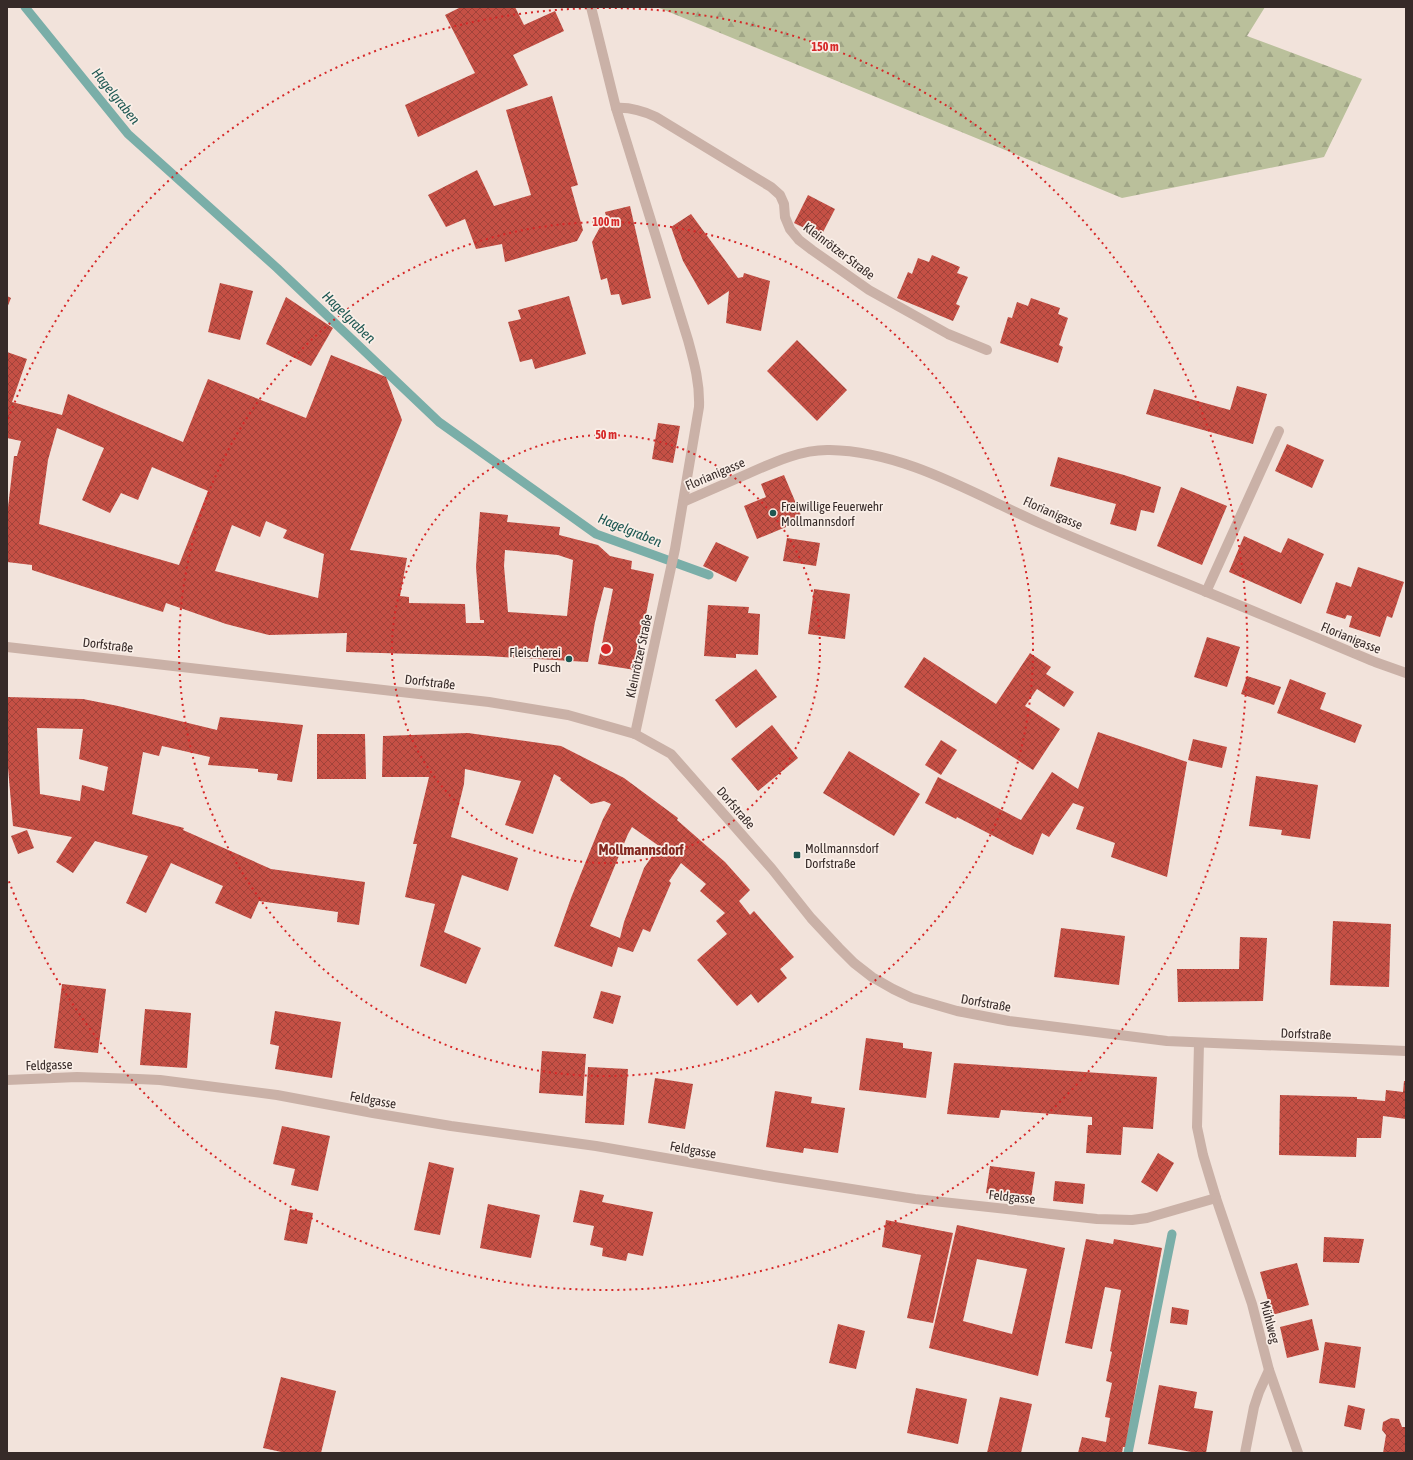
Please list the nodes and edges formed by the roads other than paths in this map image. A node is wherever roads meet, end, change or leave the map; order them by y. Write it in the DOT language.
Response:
graph roads {
  1 [pos="591,7"];
  2 [pos="616,108"];
  3 [pos="987,350"];
  4 [pos="1279,431"];
  5 [pos="683,502"];
  6 [pos="1206,592"];
  7 [pos="7,647"];
  8 [pos="1406,673"];
  9 [pos="635,734"];
  10 [pos="1199,1043"];
  11 [pos="1406,1051"];
  12 [pos="7,1080"];
  13 [pos="1216,1198"];
  14 [pos="1269,1370"];
  15 [pos="1245,1453"];
  16 [pos="1298,1453"];
  1 -- 2 [label="street"];
  2 -- 3 [label="street, Kleinrötzer Straße"];
  2 -- 5 [label="street"];
  4 -- 6 [label="street"];
  5 -- 6 [label="street, Florianigasse"];
  5 -- 9 [label="street, Kleinrötzer Straße"];
  6 -- 8 [label="street, Florianigasse"];
  7 -- 9 [label="street, Dorfstraße"];
  9 -- 10 [label="street, Dorfstraße"];
  10 -- 11 [label="street, Dorfstraße"];
  10 -- 13 [label="street"];
  12 -- 13 [label="street, Feldgasse"];
  13 -- 14 [label="street, Mühlweg"];
  14 -- 15 [label="street"];
  14 -- 16 [label="street, Mühlweg"];
}
